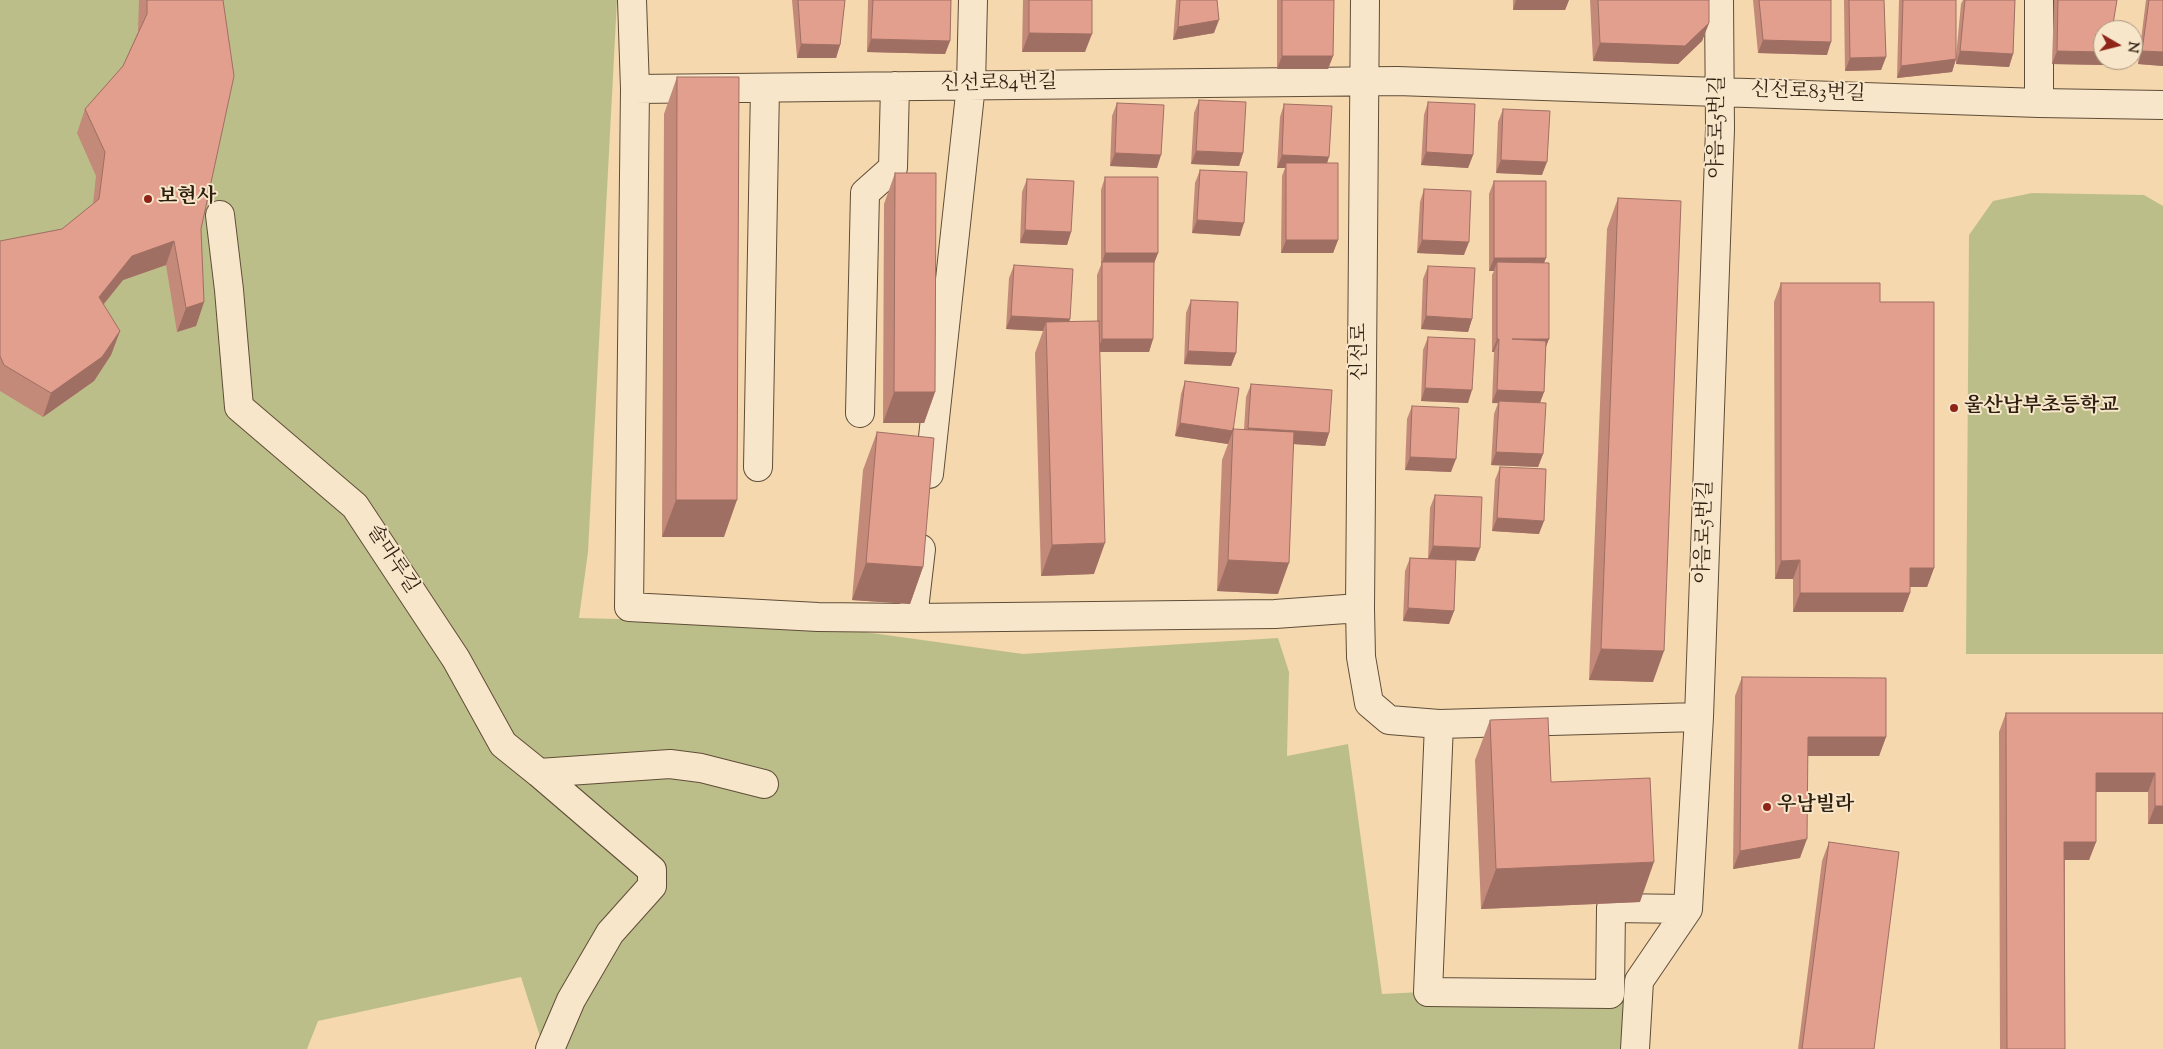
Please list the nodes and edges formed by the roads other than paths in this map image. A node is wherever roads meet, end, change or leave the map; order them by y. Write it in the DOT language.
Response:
graph roads {
  1 [pos="632,0"];
  2 [pos="973,0"];
  3 [pos="1365,0"];
  4 [pos="1719,0"];
  5 [pos="2040,0"];
  6 [pos="1364,81"];
  7 [pos="895,86"];
  8 [pos="971,86"];
  9 [pos="765,88"];
  10 [pos="635,89"];
  11 [pos="1720,91"];
  12 [pos="2039,103"];
  13 [pos="2163,105"];
  14 [pos="220,215"];
  15 [pos="860,413"];
  16 [pos="758,467"];
  17 [pos="1360,608"];
  18 [pos="913,618"];
  19 [pos="1699,717"];
  20 [pos="1439,724"];
  21 [pos="539,773"];
  22 [pos="755,782"];
  23 [pos="1688,909"];
  24 [pos="550,1049"];
  25 [pos="1635,1049"];
  1 -- 10 [label="street"];
  2 -- 8 [label="street"];
  3 -- 6 [label="street, 신선로"];
  4 -- 11 [label="street, 야음로5번길"];
  5 -- 12 [label="street"];
  6 -- 8 [label="street, 신선로84번길"];
  6 -- 11 [label="street, 신선로83번길"];
  6 -- 17 [label="street, 신선로"];
  7 -- 8 [label="street, 신선로84번길"];
  7 -- 9 [label="street, 신선로84번길"];
  7 -- 15 [label="street"];
  8 -- 18 [label="street"];
  9 -- 10 [label="street, 신선로84번길"];
  9 -- 16 [label="street"];
  10 -- 18 [label="street"];
  11 -- 12 [label="street, 신선로83번길"];
  11 -- 19 [label="street, 야음로5번길"];
  12 -- 13 [label="street, 신선로83번길"];
  14 -- 21 [label="street, 솔마루길"];
  17 -- 18 [label="street"];
  17 -- 20 [label="street, 신선로"];
  19 -- 20 [label="street"];
  19 -- 23 [label="street, 야음로5번길"];
  20 -- 23 [label="street"];
  21 -- 22 [label="street"];
  21 -- 24 [label="street, 솔마루길"];
  23 -- 25 [label="street"];
}
